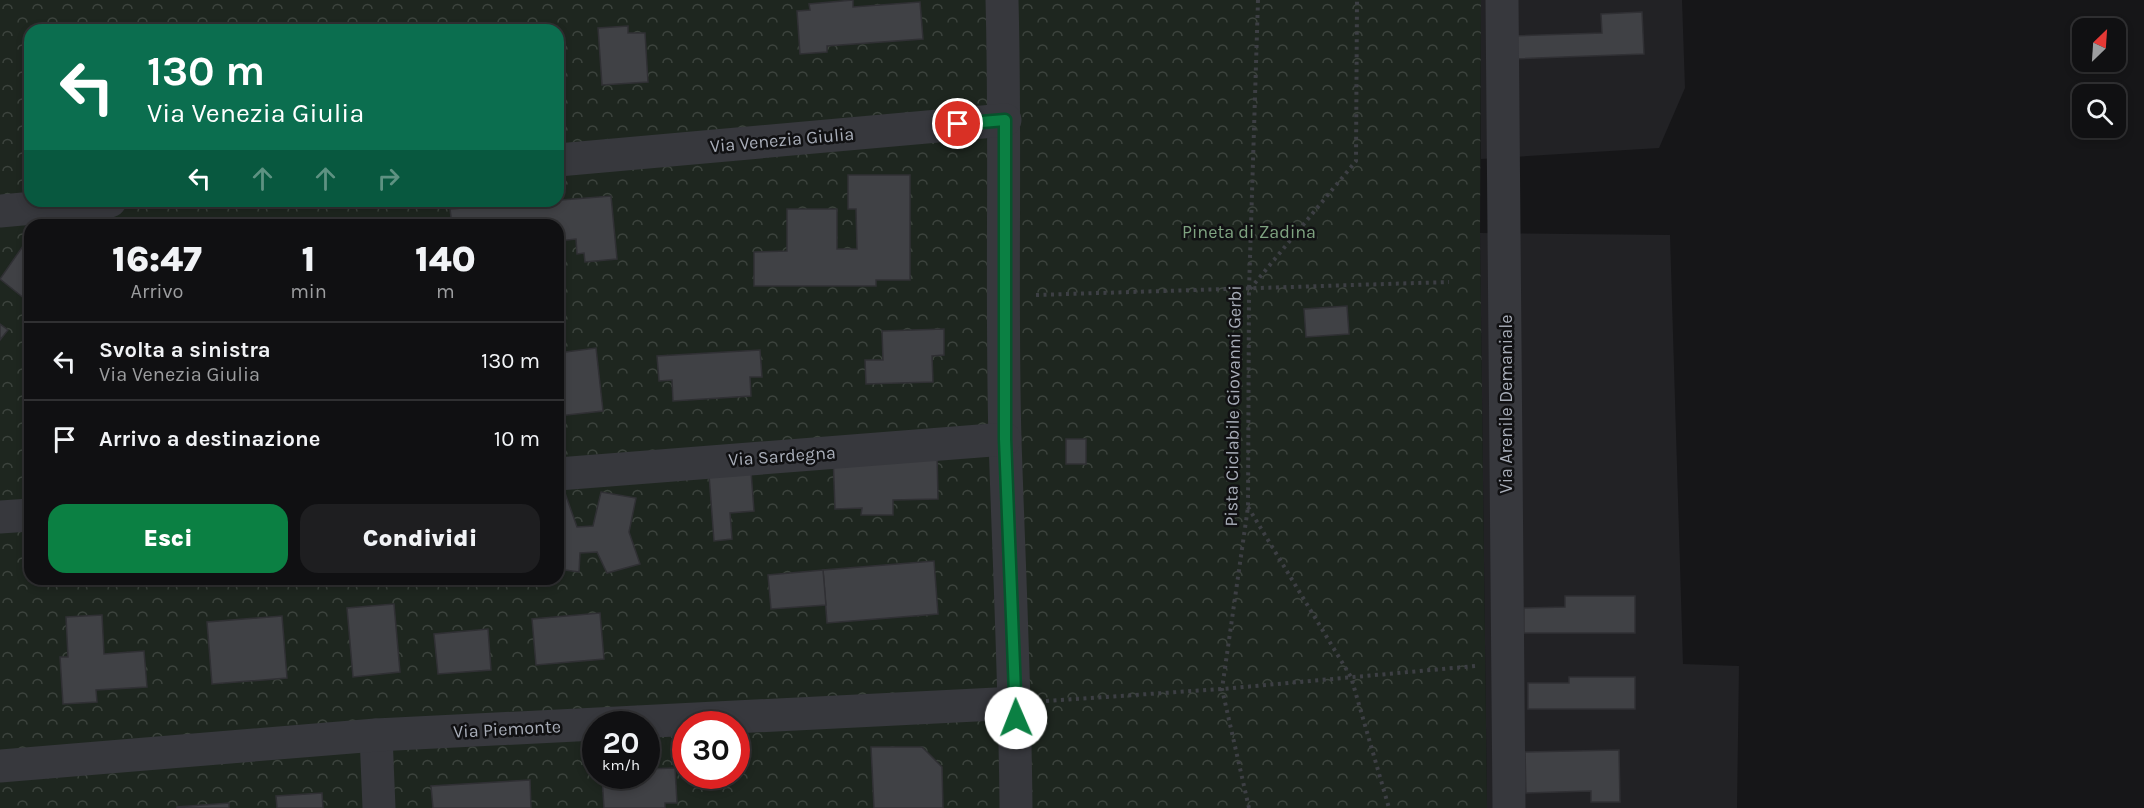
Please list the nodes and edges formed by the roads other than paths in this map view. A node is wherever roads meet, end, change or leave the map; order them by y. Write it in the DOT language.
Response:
graph roads {
  1 [pos="1002,0"];
  2 [pos="1503,0"];
  3 [pos="1005,120"];
  4 [pos="564,159"];
  5 [pos="44,207"];
  6 [pos="0,211"];
  7 [pos="1005,439"];
  8 [pos="564,474"];
  9 [pos="24,516"];
  10 [pos="0,518"];
  11 [pos="1016,703"];
  12 [pos="376,735"];
  13 [pos="0,766"];
  14 [pos="379,808"];
  15 [pos="1016,808"];
  16 [pos="1509,808"];
  1 -- 3 [label="street"];
  2 -- 16 [label="street, Via Arenile Demaniale"];
  3 -- 4 [label="street, Via Venezia Giulia"];
  3 -- 7 [label="street"];
  5 -- 6 [label="street"];
  7 -- 8 [label="street, Via Sardegna"];
  7 -- 11 [label="street"];
  9 -- 10 [label="street"];
  11 -- 12 [label="street, Via Piemonte"];
  11 -- 15 [label="street"];
  12 -- 13 [label="street, Via Piemonte"];
  12 -- 14 [label="street"];
}
